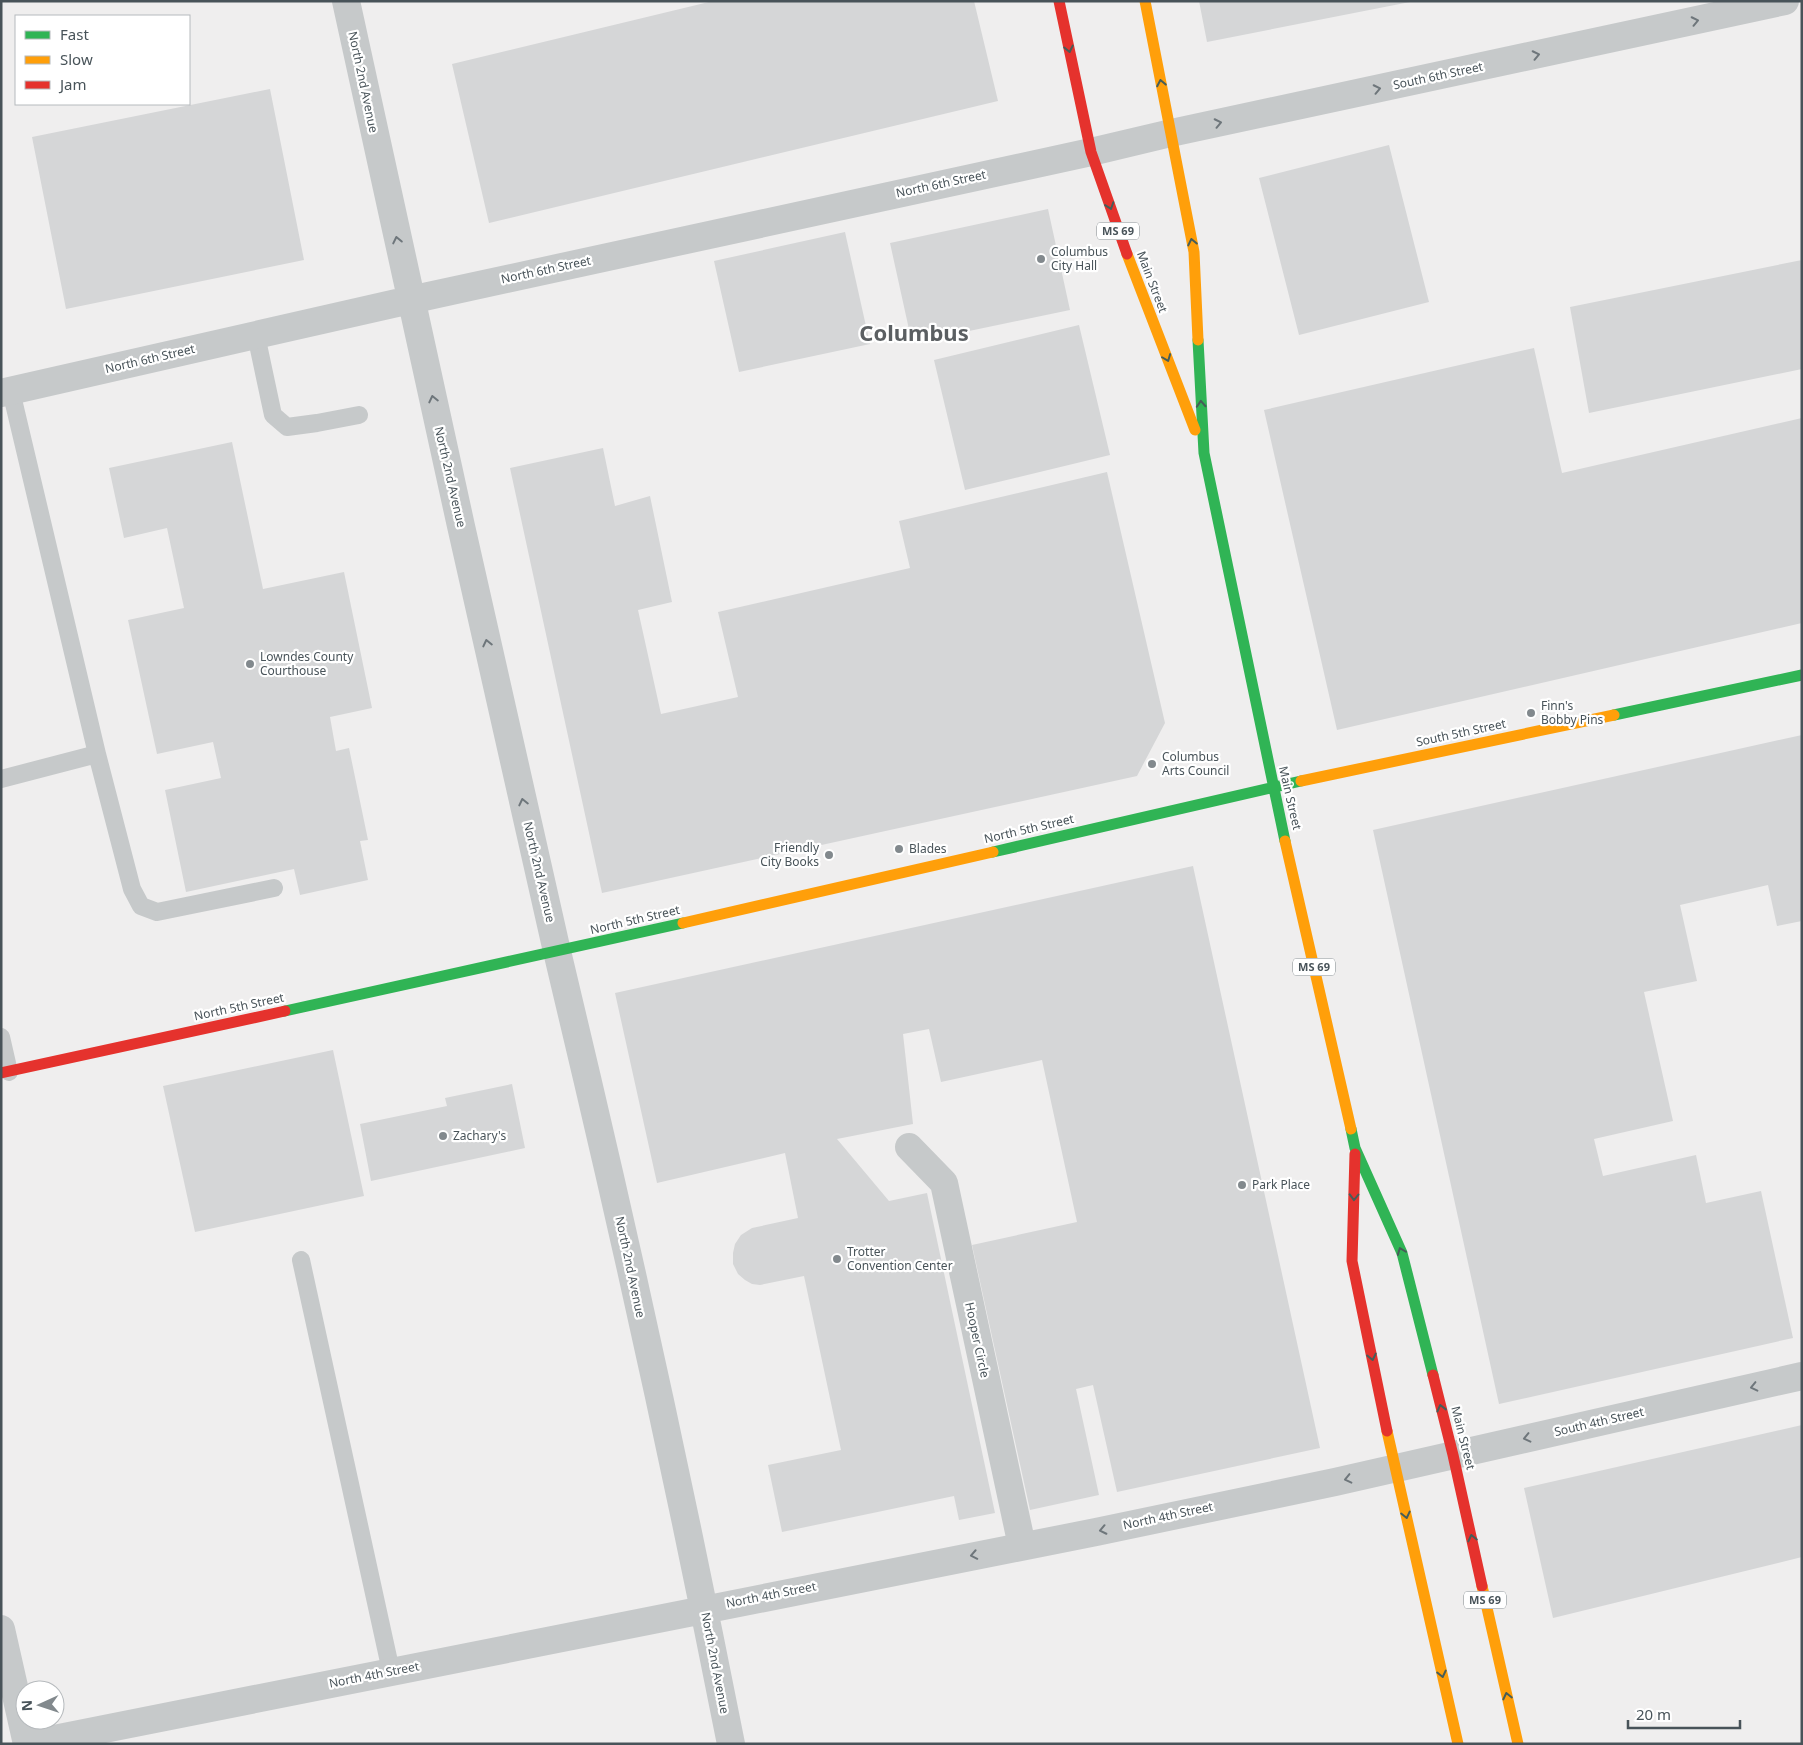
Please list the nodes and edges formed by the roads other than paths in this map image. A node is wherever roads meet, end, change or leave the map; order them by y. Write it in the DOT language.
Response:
graph roads {
  1 [pos="346,1"];
  2 [pos="1059,1"];
  3 [pos="1145,1"];
  4 [pos="1785,1"];
  5 [pos="1170,133"];
  6 [pos="1091,152"];
  7 [pos="410,300"];
  8 [pos="256,335"];
  9 [pos="6,392"];
  10 [pos="359,415"];
  11 [pos="1204,453"];
  12 [pos="1802,676"];
  13 [pos="97,754"];
  14 [pos="1,778"];
  15 [pos="1273,787"];
  16 [pos="274,888"];
  17 [pos="557,952"];
  18 [pos="1,1037"];
  19 [pos="5,1073"];
  20 [pos="909,1147"];
  21 [pos="1355,1148"];
  22 [pos="301,1260"];
  23 [pos="1802,1376"];
  24 [pos="1454,1455"];
  25 [pos="1395,1468"];
  26 [pos="1022,1546"];
  27 [pos="704,1609"];
  28 [pos="1,1629"];
  29 [pos="391,1671"];
  30 [pos="28,1744"];
  31 [pos="731,1744"];
  32 [pos="1458,1744"];
  33 [pos="1518,1744"];
  7 -- 1 [label="street, North 2nd Avenue, one-way"];
  2 -- 6 [label="main road, Main Street / MS 69, one-way"];
  5 -- 3 [label="main road, Main Street / MS 69, one-way"];
  5 -- 4 [label="street, South 6th Street, one-way"];
  5 -- 6 [label="street, South 6th Street"];
  11 -- 5 [label="main road, Main Street / MS 69, one-way"];
  6 -- 7 [label="street, North 6th Street"];
  6 -- 11 [label="main road, Main Street / MS 69, one-way"];
  7 -- 8 [label="street, North 6th Street"];
  17 -- 7 [label="street, North 2nd Avenue, one-way"];
  8 -- 9 [label="street, North 6th Street"];
  8 -- 10 [label="lane"];
  9 -- 13 [label="lane"];
  11 -- 15 [label="main road, Main Street / MS 69"];
  12 -- 15 [label="main road, South 5th Street"];
  13 -- 14 [label="lane"];
  13 -- 16 [label="lane"];
  15 -- 17 [label="main road, North 5th Street"];
  15 -- 21 [label="main road, Main Street / MS 69"];
  17 -- 19 [label="main road, North 5th Street"];
  17 -- 27 [label="street, North 2nd Avenue"];
  18 -- 19 [label="lane"];
  20 -- 26 [label="street, Hooper Circle"];
  24 -- 21 [label="main road, Main Street / MS 69, one-way"];
  21 -- 25 [label="main road, Main Street / MS 69, one-way"];
  22 -- 29 [label="lane"];
  23 -- 24 [label="street, South 4th Street, one-way"];
  24 -- 25 [label="street, South 4th Street"];
  33 -- 24 [label="main road, Main Street / MS 69, one-way"];
  25 -- 26 [label="street, North 4th Street, one-way"];
  25 -- 32 [label="main road, Main Street / MS 69, one-way"];
  26 -- 27 [label="street, North 4th Street, one-way"];
  27 -- 29 [label="street, North 4th Street"];
  27 -- 31 [label="street, North 2nd Avenue"];
  28 -- 30 [label="street"];
  29 -- 30 [label="street, North 4th Street"];
}
